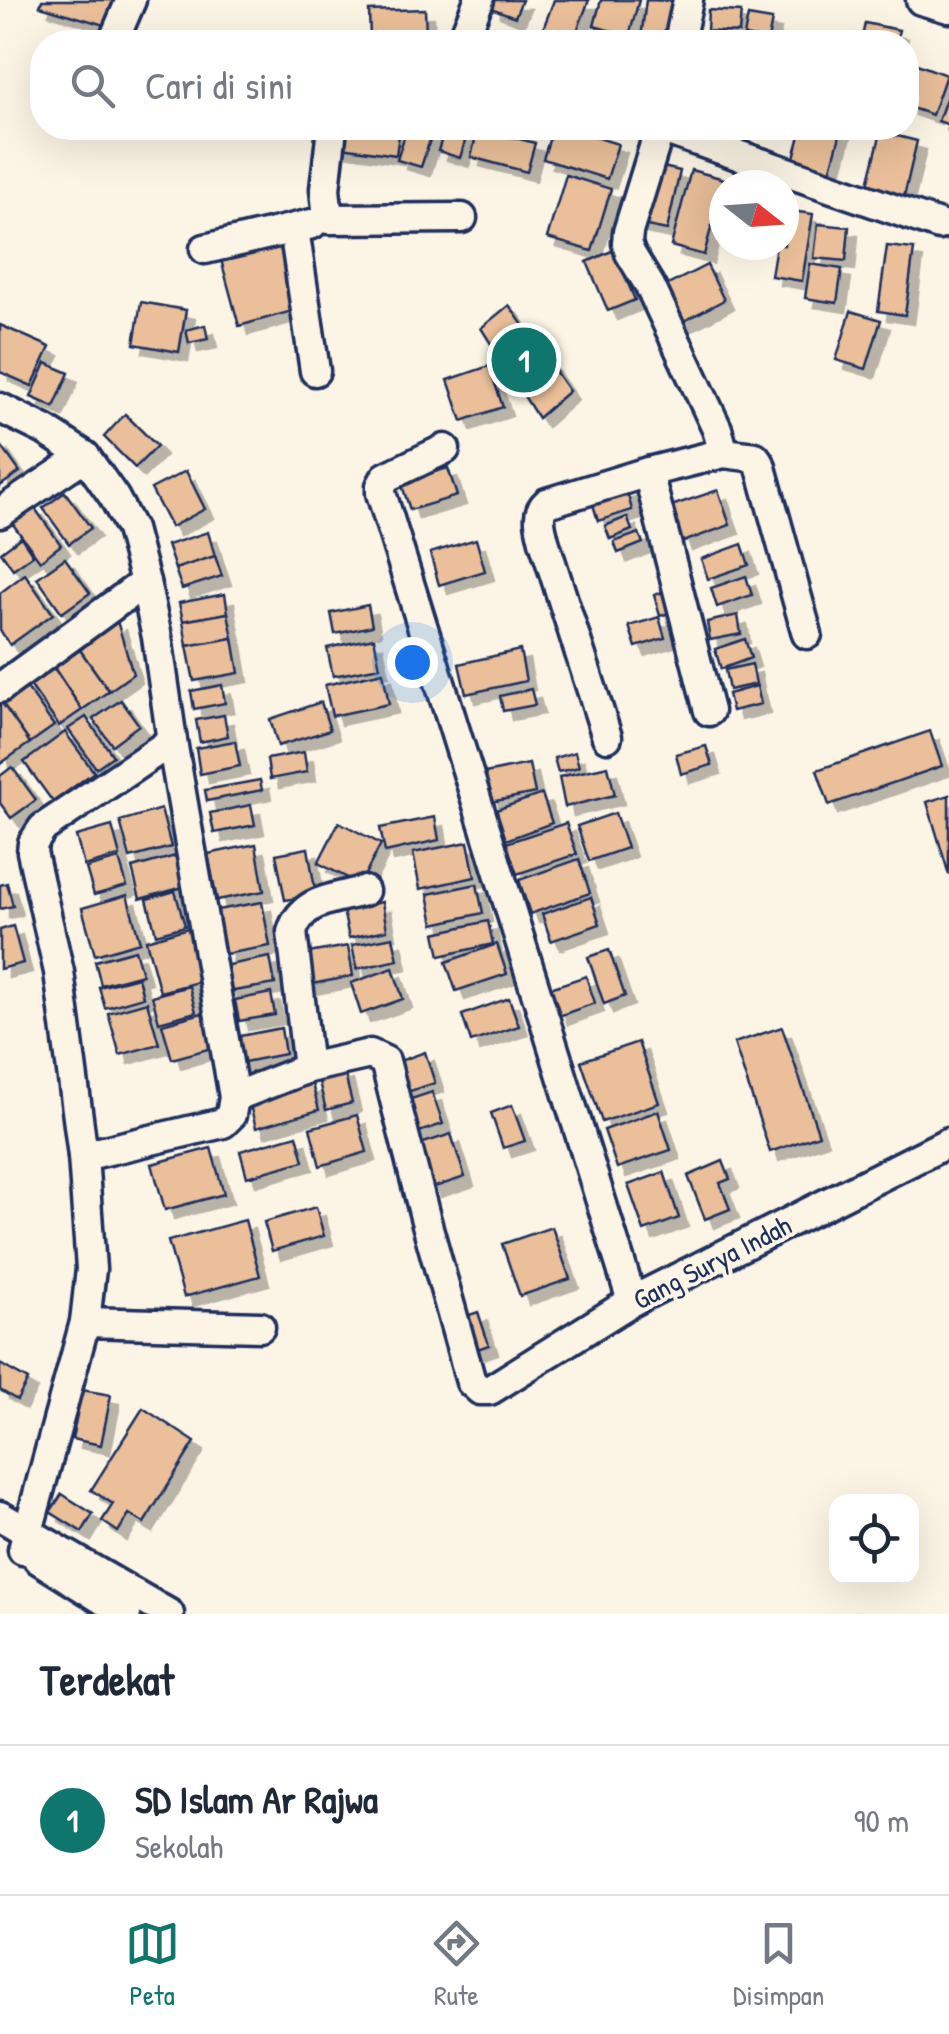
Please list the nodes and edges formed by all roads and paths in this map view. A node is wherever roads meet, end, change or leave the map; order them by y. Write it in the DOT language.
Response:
graph roads {
  1 [pos="131,0"];
  2 [pos="479,0"];
  3 [pos="688,0"];
  4 [pos="920,0"];
  5 [pos="949,8"];
  6 [pos="118,30"];
  7 [pos="467,30"];
  8 [pos="682,30"];
  9 [pos="331,140"];
  10 [pos="656,140"];
  11 [pos="695,140"];
  12 [pos="462,218"];
  13 [pos="328,219"];
  14 [pos="939,225"];
  15 [pos="294,229"];
  16 [pos="205,249"];
  17 [pos="315,371"];
  18 [pos="0,408"];
  19 [pos="444,449"];
  20 [pos="724,453"];
  21 [pos="84,456"];
  22 [pos="648,472"];
  23 [pos="0,513"];
  24 [pos="146,582"];
  25 [pos="807,634"];
  26 [pos="0,688"];
  27 [pos="709,711"];
  28 [pos="607,737"];
  29 [pos="172,741"];
  30 [pos="364,891"];
  31 [pos="308,1068"];
  32 [pos="234,1097"];
  33 [pos="949,1142"];
  34 [pos="83,1156"];
  35 [pos="632,1302"];
  36 [pos="85,1322"];
  37 [pos="260,1327"];
  38 [pos="0,1516"];
  39 [pos="17,1540"];
  40 [pos="126,1614"];
  41 [pos="168,1614"];
  1 -- 6 [label="street"];
  2 -- 7 [label="street"];
  3 -- 8 [label="street"];
  4 -- 5 [label="street"];
  9 -- 13 [label="street"];
  10 -- 20 [label="street"];
  11 -- 14 [label="street"];
  12 -- 13 [label="street"];
  13 -- 15 [label="street"];
  15 -- 16 [label="street"];
  15 -- 17 [label="street"];
  18 -- 21 [label="street"];
  19 -- 35 [label="street"];
  20 -- 22 [label="street"];
  20 -- 25 [label="street"];
  21 -- 23 [label="street"];
  21 -- 24 [label="street"];
  22 -- 27 [label="street"];
  22 -- 28 [label="street"];
  24 -- 26 [label="street"];
  24 -- 29 [label="street"];
  29 -- 32 [label="street"];
  29 -- 34 [label="street"];
  30 -- 31 [label="street"];
  31 -- 32 [label="street"];
  31 -- 35 [label="street, Gang Surya Indah"];
  32 -- 34 [label="street"];
  33 -- 35 [label="street, Gang Surya Indah"];
  34 -- 36 [label="street"];
  36 -- 37 [label="street"];
  36 -- 39 [label="street"];
  38 -- 39 [label="street"];
  39 -- 40 [label="street"];
  39 -- 41 [label="street"];
}
